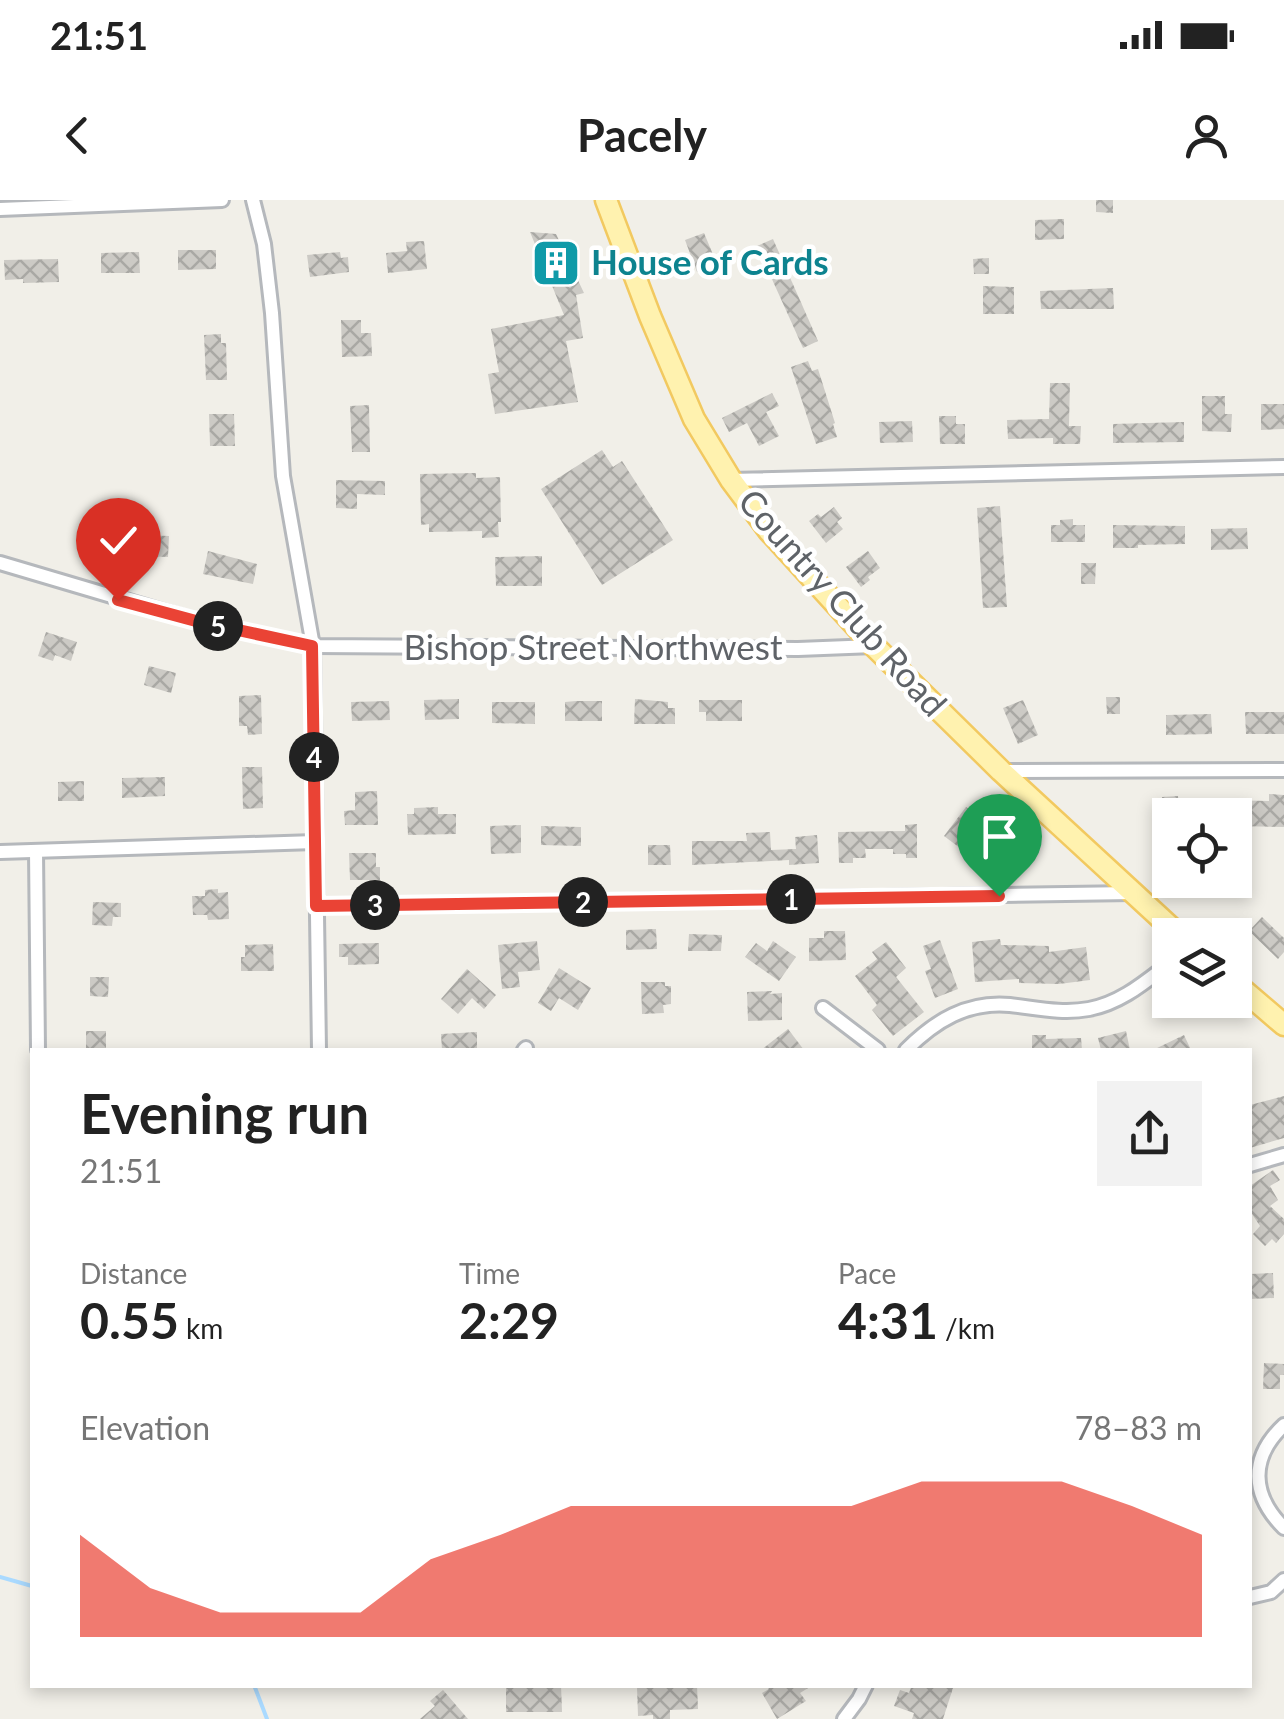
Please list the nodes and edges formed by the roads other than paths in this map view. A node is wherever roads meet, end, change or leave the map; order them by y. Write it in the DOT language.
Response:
graph roads {
  1 [pos="222,200"];
  2 [pos="253,200"];
  3 [pos="606,200"];
  4 [pos="0,209"];
  5 [pos="1284,467"];
  6 [pos="730,480"];
  7 [pos="0,563"];
  8 [pos="312,646"];
  9 [pos="874,646"];
  10 [pos="1284,770"];
  11 [pos="1002,771"];
  12 [pos="314,842"];
  13 [pos="36,851"];
  14 [pos="0,852"];
  15 [pos="1134,893"];
  16 [pos="316,906"];
  17 [pos="1161,918"];
  18 [pos="1152,975"];
  19 [pos="1252,998"];
  20 [pos="823,1008"];
  21 [pos="1284,1025"];
  22 [pos="38,1048"];
  23 [pos="319,1048"];
  24 [pos="875,1048"];
  25 [pos="908,1048"];
  26 [pos="1284,1155"];
  27 [pos="1252,1164"];
  28 [pos="1284,1425"];
  29 [pos="1284,1528"];
  30 [pos="1284,1580"];
  31 [pos="1252,1597"];
  32 [pos="865,1688"];
  33 [pos="844,1719"];
  1 -- 4 [label="street"];
  2 -- 8 [label="street"];
  3 -- 6 [label="main road, Country Club Road"];
  5 -- 6 [label="street"];
  6 -- 9 [label="main road, Country Club Road"];
  7 -- 8 [label="street, Bishop Street Northwest"];
  8 -- 9 [label="street, Bishop Street Northwest"];
  8 -- 12 [label="street"];
  9 -- 11 [label="main road, Country Club Road"];
  10 -- 11 [label="street"];
  11 -- 15 [label="main road, Country Club Road"];
  12 -- 13 [label="street"];
  12 -- 16 [label="street"];
  13 -- 14 [label="street"];
  13 -- 22 [label="street"];
  15 -- 16 [label="street"];
  15 -- 17 [label="main road, Country Club Road"];
  16 -- 23 [label="street"];
  18 -- 25 [label="street"];
  19 -- 21 [label="main road"];
  20 -- 24 [label="street"];
  26 -- 27 [label="street"];
  28 -- 29 [label="street"];
  30 -- 31 [label="street"];
  32 -- 33 [label="street"];
}
